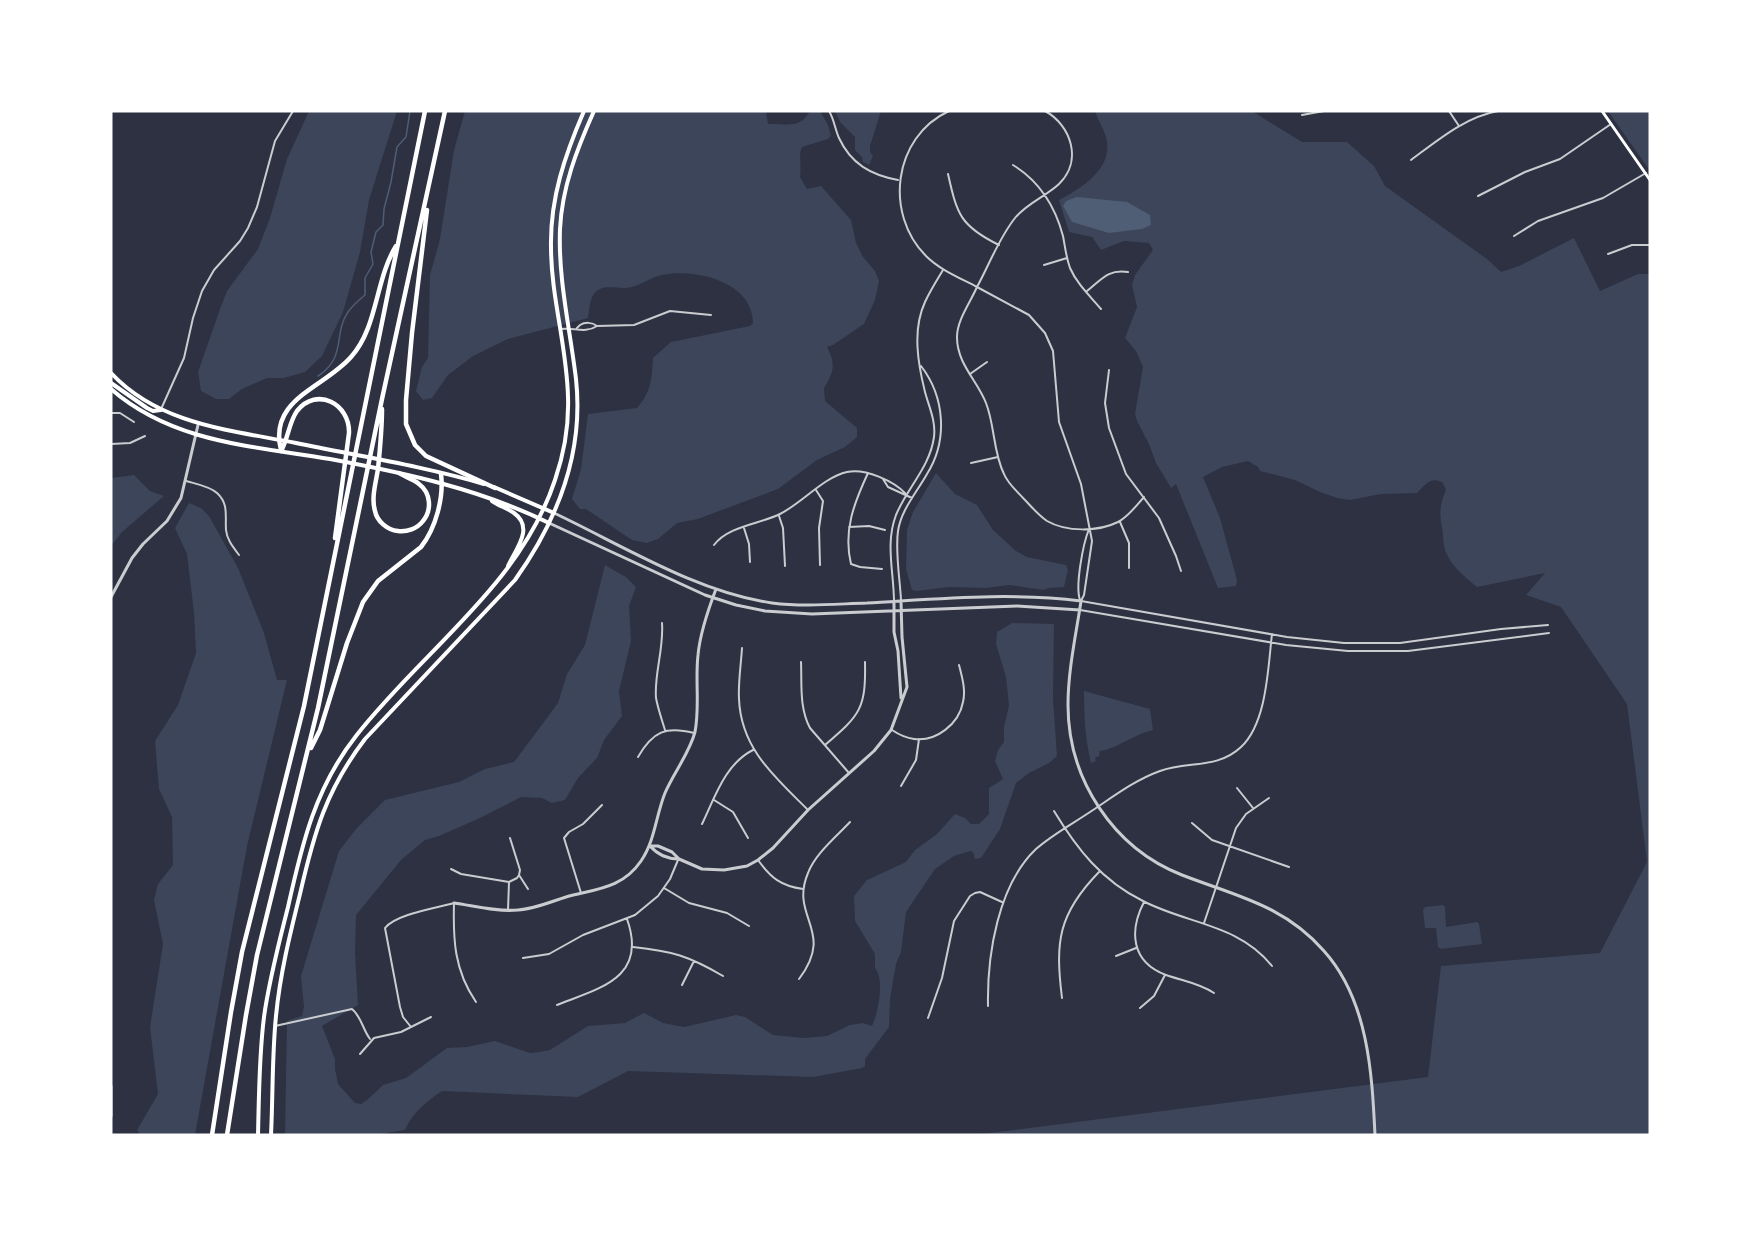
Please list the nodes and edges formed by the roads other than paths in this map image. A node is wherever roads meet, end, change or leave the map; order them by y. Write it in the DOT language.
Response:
graph roads {
  1 [pos="292,111"];
  2 [pos="425,111"];
  3 [pos="445,111"];
  4 [pos="584,111"];
  5 [pos="594,111"];
  6 [pos="829,111"];
  7 [pos="949,111"];
  8 [pos="1045,111"];
  9 [pos="1324,111"];
  10 [pos="1449,111"];
  11 [pos="1498,111"];
  12 [pos="1602,111"];
  13 [pos="1302,115"];
  14 [pos="1611,124"];
  15 [pos="1459,126"];
  16 [pos="1412,160"];
  17 [pos="1013,165"];
  18 [pos="1646,173"];
  19 [pos="948,174"];
  20 [pos="899,180"];
  21 [pos="1650,180"];
  22 [pos="1044,194"];
  23 [pos="428,195"];
  24 [pos="1478,196"];
  25 [pos="1514,237"];
  26 [pos="398,244"];
  27 [pos="999,245"];
  28 [pos="1650,245"];
  29 [pos="1608,254"];
  30 [pos="1067,258"];
  31 [pos="1044,265"];
  32 [pos="943,270"];
  33 [pos="1128,272"];
  34 [pos="977,287"];
  35 [pos="1086,292"];
  36 [pos="1101,309"];
  37 [pos="711,315"];
  38 [pos="597,326"];
  39 [pos="569,327"];
  40 [pos="577,328"];
  41 [pos="560,329"];
  42 [pos="987,362"];
  43 [pos="921,366"];
  44 [pos="1109,370"];
  45 [pos="575,371"];
  46 [pos="566,372"];
  47 [pos="111,374"];
  48 [pos="970,374"];
  49 [pos="111,383"];
  50 [pos="111,389"];
  51 [pos="382,399"];
  52 [pos="161,410"];
  53 [pos="111,413"];
  54 [pos="134,422"];
  55 [pos="198,424"];
  56 [pos="195,435"];
  57 [pos="146,436"];
  58 [pos="278,440"];
  59 [pos="286,441"];
  60 [pos="111,444"];
  61 [pos="281,451"];
  62 [pos="998,457"];
  63 [pos="971,464"];
  64 [pos="399,473"];
  65 [pos="868,473"];
  66 [pos="441,474"];
  67 [pos="883,480"];
  68 [pos="186,481"];
  69 [pos="442,484"];
  70 [pos="495,488"];
  71 [pos="816,490"];
  72 [pos="907,495"];
  73 [pos="1144,497"];
  74 [pos="912,498"];
  75 [pos="489,499"];
  76 [pos="544,508"];
  77 [pos="554,513"];
  78 [pos="778,515"];
  79 [pos="539,519"];
  80 [pos="1119,521"];
  81 [pos="549,524"];
  82 [pos="849,527"];
  83 [pos="744,528"];
  84 [pos="1089,529"];
  85 [pos="885,530"];
  86 [pos="714,545"];
  87 [pos="239,555"];
  88 [pos="750,562"];
  89 [pos="332,564"];
  90 [pos="820,565"];
  91 [pos="785,566"];
  92 [pos="1129,568"];
  93 [pos="882,569"];
  94 [pos="506,571"];
  95 [pos="1180,571"];
  96 [pos="716,589"];
  97 [pos="111,597"];
  98 [pos="713,598"];
  99 [pos="901,601"];
  100 [pos="1081,601"];
  101 [pos="894,602"];
  102 [pos="901,610"];
  103 [pos="1080,610"];
  104 [pos="894,611"];
  105 [pos="662,623"];
  106 [pos="1548,626"];
  107 [pos="1549,633"];
  108 [pos="1272,634"];
  109 [pos="1271,642"];
  110 [pos="742,648"];
  111 [pos="801,662"];
  112 [pos="865,662"];
  113 [pos="959,665"];
  114 [pos="901,700"];
  115 [pos="665,730"];
  116 [pos="891,730"];
  117 [pos="694,733"];
  118 [pos="919,739"];
  119 [pos="825,745"];
  120 [pos="753,750"];
  121 [pos="307,756"];
  122 [pos="638,757"];
  123 [pos="849,773"];
  124 [pos="901,786"];
  125 [pos="1236,788"];
  126 [pos="1269,798"];
  127 [pos="714,800"];
  128 [pos="602,805"];
  129 [pos="1098,807"];
  130 [pos="1253,808"];
  131 [pos="808,810"];
  132 [pos="1054,811"];
  133 [pos="850,822"];
  134 [pos="1192,823"];
  135 [pos="702,824"];
  136 [pos="1065,829"];
  137 [pos="510,838"];
  138 [pos="748,838"];
  139 [pos="650,846"];
  140 [pos="1230,846"];
  141 [pos="679,860"];
  142 [pos="758,860"];
  143 [pos="1289,867"];
  144 [pos="451,869"];
  145 [pos="1099,872"];
  146 [pos="519,874"];
  147 [pos="509,882"];
  148 [pos="1216,887"];
  149 [pos="664,888"];
  150 [pos="528,889"];
  151 [pos="803,889"];
  152 [pos="581,894"];
  153 [pos="1002,902"];
  154 [pos="1143,902"];
  155 [pos="454,903"];
  156 [pos="508,910"];
  157 [pos="627,920"];
  158 [pos="1204,923"];
  159 [pos="749,926"];
  160 [pos="633,947"];
  161 [pos="1137,948"];
  162 [pos="1116,956"];
  163 [pos="524,958"];
  164 [pos="694,960"];
  165 [pos="1272,966"];
  166 [pos="1165,974"];
  167 [pos="723,976"];
  168 [pos="799,979"];
  169 [pos="682,985"];
  170 [pos="1214,993"];
  171 [pos="1062,998"];
  172 [pos="476,1002"];
  173 [pos="557,1005"];
  174 [pos="988,1006"];
  175 [pos="1140,1008"];
  176 [pos="432,1017"];
  177 [pos="928,1018"];
  178 [pos="275,1026"];
  179 [pos="411,1027"];
  180 [pos="370,1039"];
  181 [pos="360,1054"];
  182 [pos="111,1086"];
  183 [pos="111,1116"];
  184 [pos="212,1135"];
  185 [pos="227,1135"];
  186 [pos="258,1135"];
  187 [pos="272,1135"];
  188 [pos="1376,1135"];
  1 -- 52 [label="street"];
  2 -- 26 [label="highway"];
  3 -- 23 [label="highway"];
  4 -- 41 [label="main road"];
  5 -- 39 [label="main road"];
  6 -- 20 [label="street"];
  7 -- 20 [label="street"];
  8 -- 22 [label="street"];
  9 -- 13 [label="street"];
  10 -- 15 [label="street"];
  11 -- 15 [label="street"];
  12 -- 14 [label="main road"];
  14 -- 18 [label="main road"];
  14 -- 24 [label="street"];
  15 -- 16 [label="street"];
  17 -- 22 [label="street"];
  18 -- 21 [label="main road"];
  18 -- 25 [label="street"];
  19 -- 27 [label="street"];
  20 -- 32 [label="street"];
  22 -- 27 [label="street"];
  22 -- 30 [label="street"];
  23 -- 51 [label="highway"];
  23 -- 70 [label="highway"];
  26 -- 58 [label="highway"];
  26 -- 89 [label="highway"];
  27 -- 34 [label="street"];
  28 -- 29 [label="street"];
  30 -- 31 [label="street"];
  30 -- 35 [label="street"];
  32 -- 34 [label="street"];
  32 -- 43 [label="street"];
  33 -- 35 [label="street"];
  34 -- 48 [label="street"];
  34 -- 84 [label="street"];
  35 -- 36 [label="street"];
  37 -- 38 [label="street"];
  38 -- 40 [label="street"];
  38 -- 40 [label="street"];
  39 -- 40 [label="street"];
  39 -- 41 [label="street"];
  39 -- 45 [label="main road"];
  41 -- 46 [label="main road"];
  42 -- 48 [label="street"];
  43 -- 72 [label="street"];
  43 -- 74 [label="street"];
  44 -- 73 [label="street"];
  45 -- 46 [label="main road"];
  45 -- 77 [label="main road"];
  46 -- 76 [label="main road"];
  47 -- 52 [label="main road"];
  48 -- 62 [label="street"];
  49 -- 52 [label="main road"];
  50 -- 56 [label="main road"];
  51 -- 64 [label="highway"];
  51 -- 121 [label="highway"];
  52 -- 55 [label="main road"];
  53 -- 54 [label="street"];
  55 -- 56 [label="street"];
  55 -- 58 [label="main road"];
  56 -- 61 [label="main road"];
  56 -- 68 [label="street"];
  57 -- 60 [label="street"];
  58 -- 59 [label="main road"];
  58 -- 61 [label="highway"];
  59 -- 61 [label="highway"];
  59 -- 66 [label="main road"];
  59 -- 89 [label="highway"];
  61 -- 64 [label="main road"];
  62 -- 63 [label="street"];
  62 -- 84 [label="street"];
  64 -- 69 [label="main road"];
  65 -- 67 [label="street"];
  65 -- 71 [label="street"];
  65 -- 82 [label="street"];
  66 -- 69 [label="highway"];
  66 -- 70 [label="main road"];
  67 -- 72 [label="street"];
  67 -- 72 [label="street"];
  68 -- 87 [label="street"];
  68 -- 97 [label="street"];
  69 -- 75 [label="main road"];
  69 -- 121 [label="highway"];
  70 -- 76 [label="main road"];
  71 -- 78 [label="street"];
  71 -- 90 [label="street"];
  72 -- 74 [label="street"];
  72 -- 101 [label="street"];
  73 -- 80 [label="street"];
  73 -- 95 [label="street"];
  74 -- 99 [label="street"];
  75 -- 79 [label="main road"];
  75 -- 94 [label="main road"];
  76 -- 77 [label="main road"];
  76 -- 79 [label="main road"];
  77 -- 81 [label="main road"];
  77 -- 96 [label="street"];
  78 -- 83 [label="street"];
  78 -- 91 [label="street"];
  79 -- 81 [label="main road"];
  79 -- 94 [label="main road"];
  80 -- 84 [label="street"];
  80 -- 92 [label="street"];
  81 -- 98 [label="street"];
  81 -- 178 [label="main road"];
  82 -- 85 [label="street"];
  82 -- 93 [label="street"];
  83 -- 86 [label="street"];
  83 -- 88 [label="street"];
  84 -- 100 [label="street"];
  84 -- 100 [label="street"];
  89 -- 184 [label="highway"];
  94 -- 186 [label="main road"];
  96 -- 98 [label="street"];
  96 -- 101 [label="street"];
  98 -- 104 [label="street"];
  98 -- 117 [label="street"];
  99 -- 100 [label="street"];
  99 -- 101 [label="street"];
  99 -- 102 [label="street"];
  100 -- 103 [label="street"];
  100 -- 108 [label="street"];
  101 -- 104 [label="street"];
  102 -- 103 [label="street"];
  102 -- 104 [label="street"];
  102 -- 114 [label="street"];
  103 -- 109 [label="street"];
  103 -- 129 [label="street"];
  104 -- 114 [label="street"];
  105 -- 115 [label="street"];
  106 -- 108 [label="street"];
  107 -- 109 [label="street"];
  108 -- 109 [label="street"];
  109 -- 129 [label="street"];
  110 -- 120 [label="street"];
  111 -- 119 [label="street"];
  112 -- 119 [label="street"];
  113 -- 118 [label="street"];
  114 -- 116 [label="street"];
  115 -- 117 [label="street"];
  115 -- 122 [label="street"];
  116 -- 118 [label="street"];
  116 -- 123 [label="street"];
  117 -- 139 [label="street"];
  118 -- 124 [label="street"];
  119 -- 123 [label="street"];
  120 -- 127 [label="street"];
  120 -- 131 [label="street"];
  121 -- 185 [label="highway"];
  123 -- 131 [label="street"];
  125 -- 130 [label="street"];
  126 -- 130 [label="street"];
  127 -- 135 [label="street"];
  127 -- 138 [label="street"];
  128 -- 152 [label="street"];
  129 -- 136 [label="street"];
  129 -- 148 [label="street"];
  130 -- 140 [label="street"];
  131 -- 142 [label="street"];
  132 -- 136 [label="street"];
  133 -- 151 [label="street"];
  134 -- 140 [label="street"];
  136 -- 145 [label="street"];
  136 -- 153 [label="street"];
  137 -- 146 [label="street"];
  139 -- 141 [label="street"];
  139 -- 141 [label="street"];
  139 -- 152 [label="street"];
  140 -- 143 [label="street"];
  140 -- 148 [label="street"];
  141 -- 142 [label="street"];
  141 -- 149 [label="street"];
  142 -- 151 [label="street"];
  144 -- 147 [label="street"];
  145 -- 154 [label="street"];
  145 -- 171 [label="street"];
  146 -- 147 [label="street"];
  146 -- 150 [label="street"];
  147 -- 156 [label="street"];
  148 -- 158 [label="street"];
  148 -- 188 [label="street"];
  149 -- 157 [label="street"];
  149 -- 159 [label="street"];
  151 -- 168 [label="street"];
  152 -- 156 [label="street"];
  153 -- 174 [label="street"];
  153 -- 177 [label="street"];
  154 -- 158 [label="street"];
  154 -- 161 [label="street"];
  155 -- 156 [label="street"];
  155 -- 172 [label="street"];
  155 -- 179 [label="street"];
  157 -- 160 [label="street"];
  157 -- 163 [label="street"];
  158 -- 165 [label="street"];
  160 -- 164 [label="street"];
  160 -- 173 [label="street"];
  161 -- 162 [label="street"];
  161 -- 166 [label="street"];
  164 -- 167 [label="street"];
  164 -- 169 [label="street"];
  166 -- 170 [label="street"];
  166 -- 175 [label="street"];
  176 -- 179 [label="street"];
  178 -- 180 [label="street"];
  178 -- 187 [label="main road"];
  179 -- 180 [label="street"];
  180 -- 181 [label="street"];
  182 -- 183 [label="street"];
}
